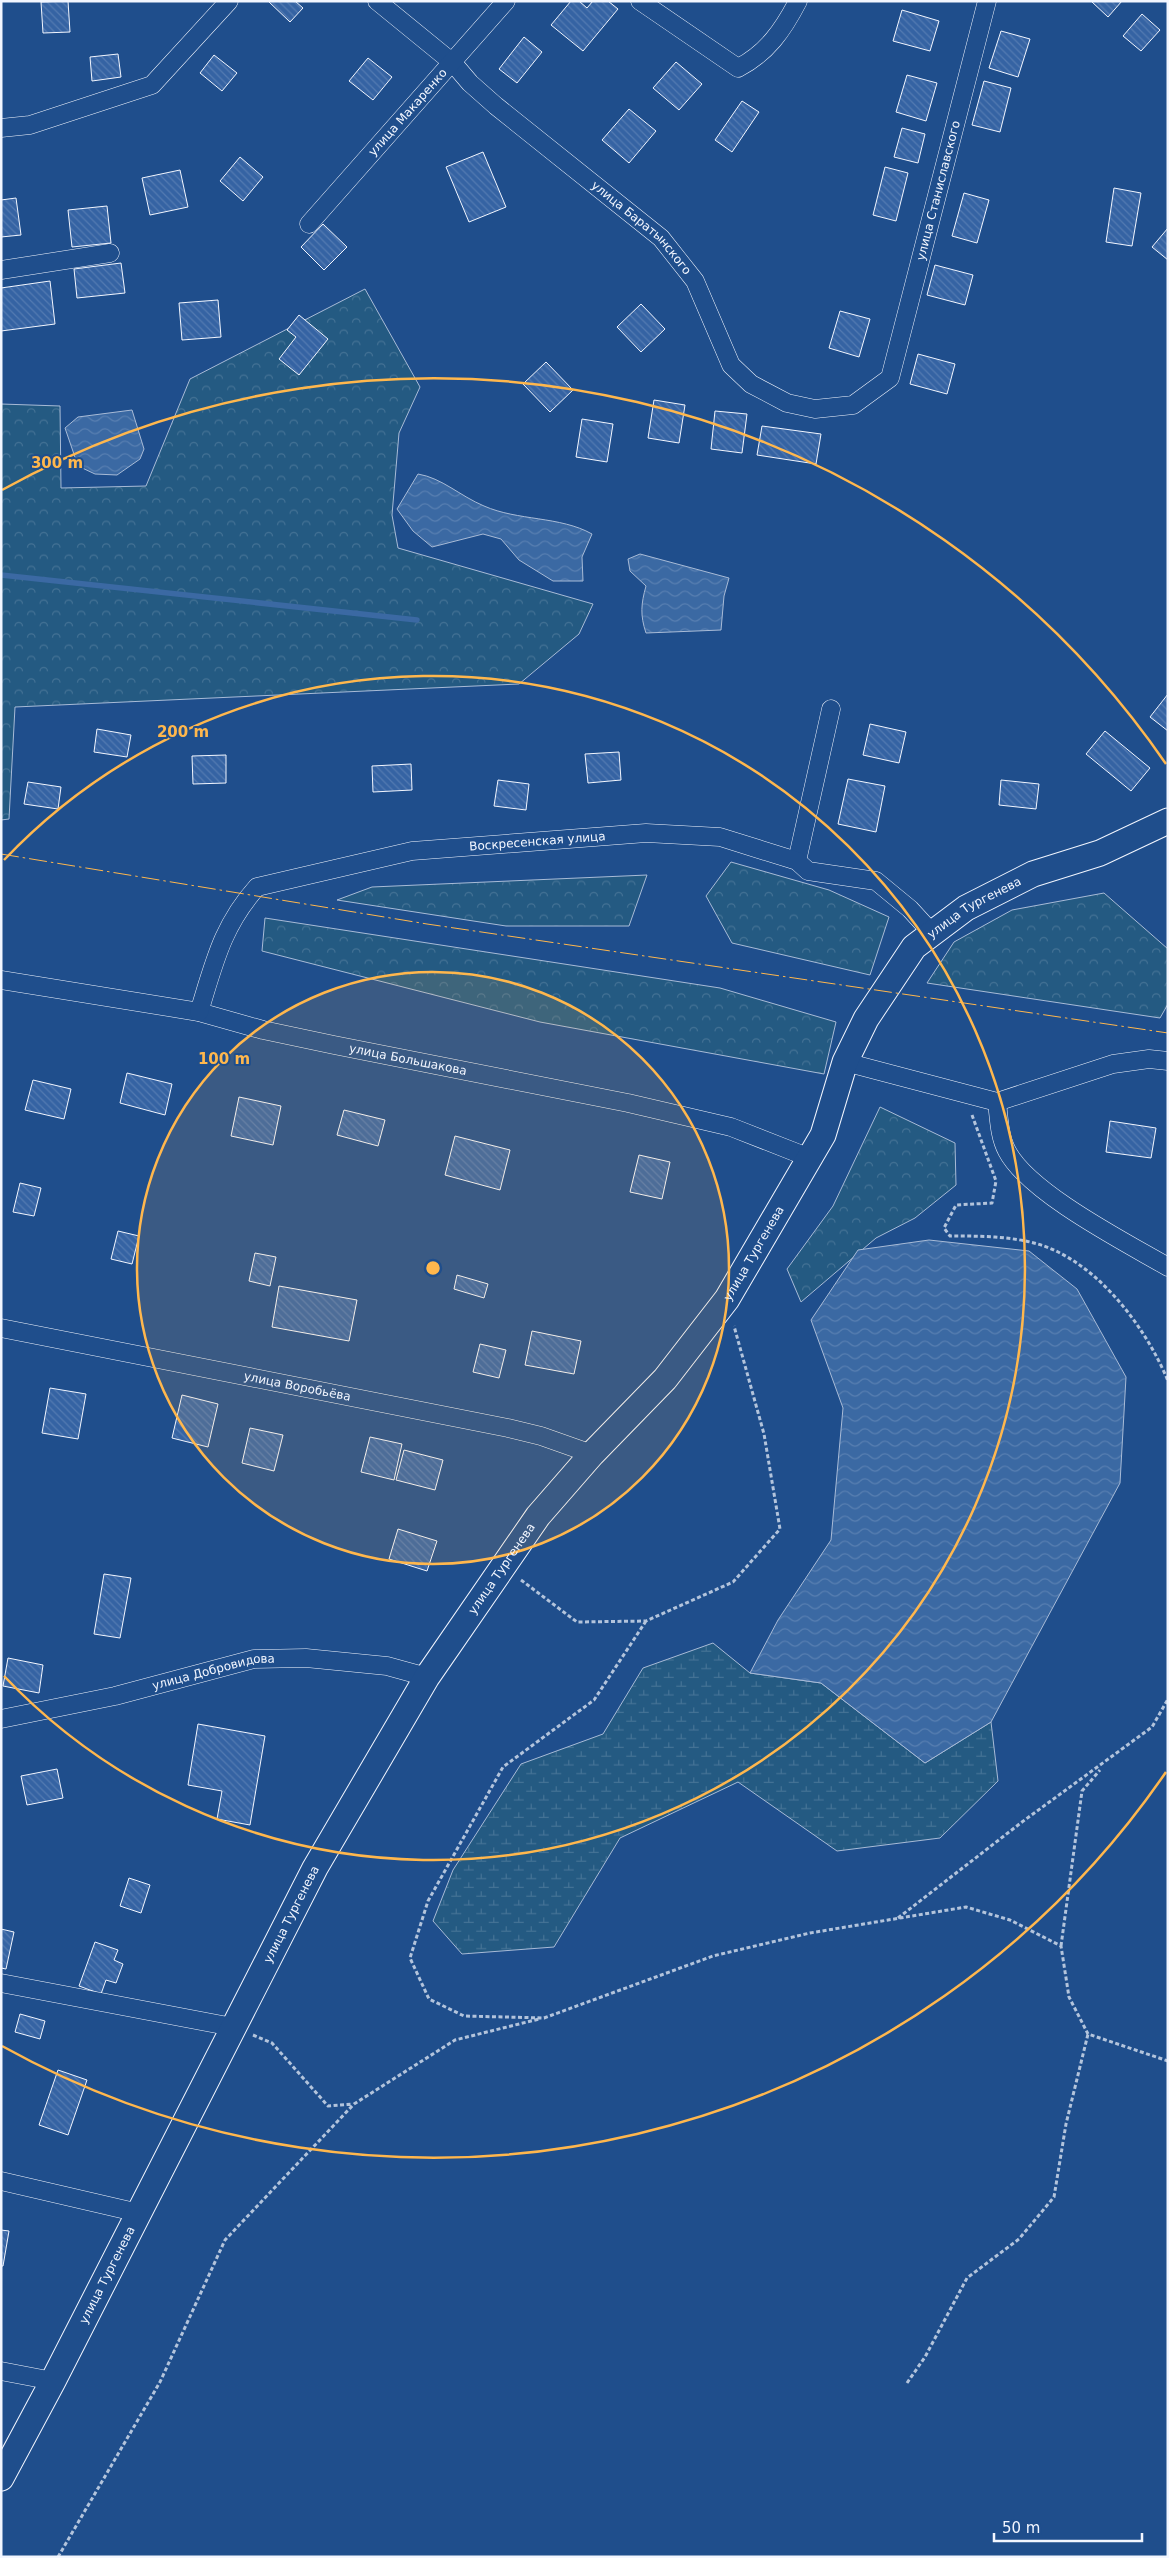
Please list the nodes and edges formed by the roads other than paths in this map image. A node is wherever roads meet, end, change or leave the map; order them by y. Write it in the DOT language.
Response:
graph roads {
  1 [pos="229,1"];
  2 [pos="377,1"];
  3 [pos="506,1"];
  4 [pos="640,1"];
  5 [pos="798,1"];
  6 [pos="987,1"];
  7 [pos="453,63"];
  8 [pos="1,128"];
  9 [pos="309,224"];
  10 [pos="110,253"];
  11 [pos="1,270"];
  12 [pos="890,378"];
  13 [pos="830,709"];
  14 [pos="1168,821"];
  15 [pos="797,861"];
  16 [pos="932,933"];
  17 [pos="1,980"];
  18 [pos="199,1012"];
  19 [pos="1168,1061"];
  20 [pos="845,1062"];
  21 [pos="997,1102"];
  22 [pos="810,1158"];
  23 [pos="1168,1267"];
  24 [pos="1,1328"];
  25 [pos="592,1454"];
  26 [pos="427,1677"];
  27 [pos="1,1719"];
  28 [pos="1,1983"];
  29 [pos="233,2027"];
  30 [pos="1,2181"];
  31 [pos="139,2213"];
  32 [pos="1,2371"];
  33 [pos="53,2381"];
  34 [pos="1,2478"];
  1 -- 8 [label="street"];
  2 -- 7 [label="street, улица Баратынского"];
  3 -- 7 [label="street, улица Макаренко"];
  4 -- 5 [label="street"];
  6 -- 12 [label="street, улица Станиславского"];
  7 -- 9 [label="street, улица Макаренко"];
  7 -- 12 [label="street, улица Баратынского"];
  10 -- 11 [label="street"];
  13 -- 15 [label="street"];
  14 -- 16 [label="street, улица Тургенева"];
  15 -- 16 [label="street, Воскресенская улица"];
  15 -- 18 [label="street, Воскресенская улица"];
  16 -- 20 [label="street, улица Тургенева"];
  17 -- 18 [label="street, улица Большакова"];
  18 -- 22 [label="street, улица Большакова"];
  19 -- 21 [label="street"];
  20 -- 21 [label="street"];
  20 -- 22 [label="street, улица Тургенева"];
  21 -- 23 [label="street"];
  22 -- 25 [label="street, улица Тургенева"];
  24 -- 25 [label="street, улица Воробьёва"];
  25 -- 26 [label="street, улица Тургенева"];
  26 -- 27 [label="street, улица Добровидова"];
  26 -- 29 [label="street, улица Тургенева"];
  28 -- 29 [label="street"];
  29 -- 31 [label="street, улица Тургенева"];
  30 -- 31 [label="street"];
  31 -- 33 [label="street, улица Тургенева"];
  32 -- 33 [label="street"];
  33 -- 34 [label="street, улица Тургенева"];
}
